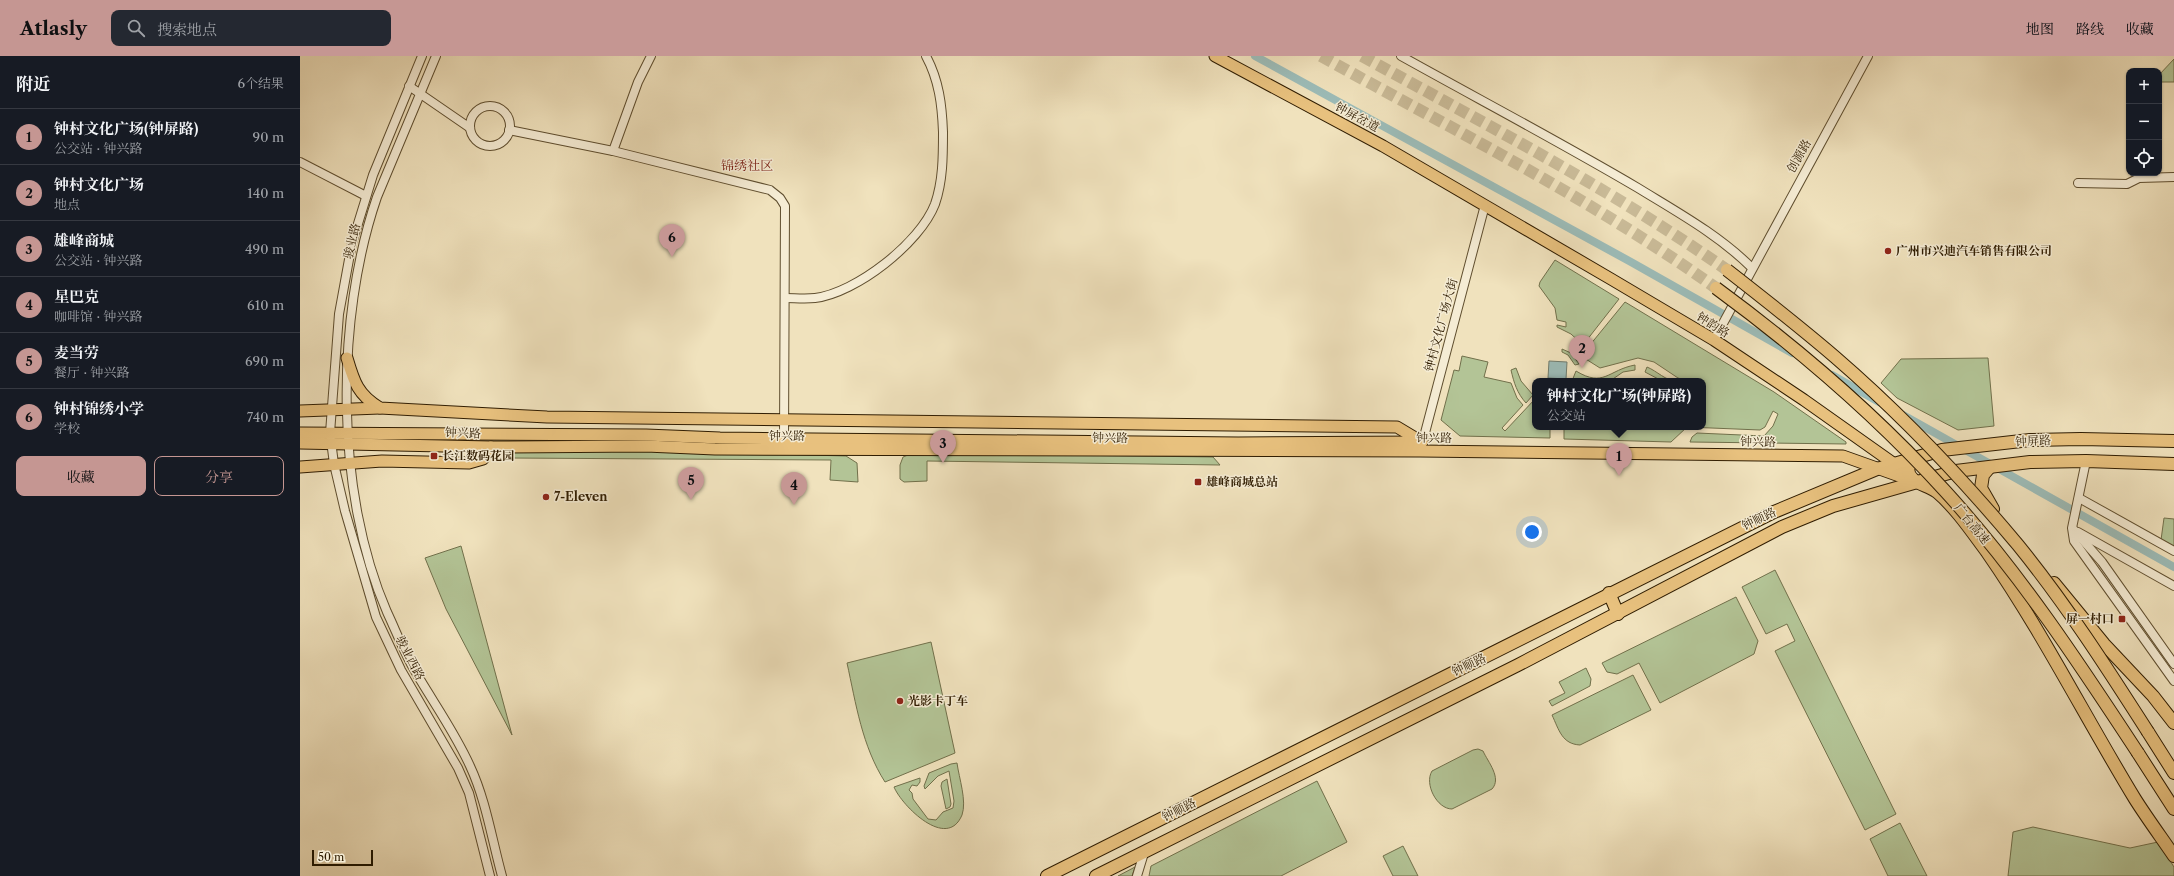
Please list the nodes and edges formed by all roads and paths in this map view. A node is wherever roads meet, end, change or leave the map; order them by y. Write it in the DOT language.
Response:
graph roads {
  1 [pos="422,56"];
  2 [pos="436,56"];
  3 [pos="651,56"];
  4 [pos="926,56"];
  5 [pos="1215,56"];
  6 [pos="1401,56"];
  7 [pos="1868,56"];
  8 [pos="409,86"];
  9 [pos="421,94"];
  10 [pos="470,128"];
  11 [pos="509,130"];
  12 [pos="613,151"];
  13 [pos="300,162"];
  14 [pos="2174,177"];
  15 [pos="2078,183"];
  16 [pos="366,196"];
  17 [pos="1485,205"];
  18 [pos="1752,268"];
  19 [pos="1727,270"];
  20 [pos="1716,288"];
  21 [pos="784,298"];
  22 [pos="1716,336"];
  23 [pos="347,358"];
  24 [pos="380,408"];
  25 [pos="348,409"];
  26 [pos="331,410"];
  27 [pos="300,411"];
  28 [pos="547,417"];
  29 [pos="784,419"];
  30 [pos="300,433"];
  31 [pos="548,436"];
  32 [pos="331,438"];
  33 [pos="349,438"];
  34 [pos="784,439"];
  35 [pos="2174,441"];
  36 [pos="300,443"];
  37 [pos="491,447"];
  38 [pos="1421,447"];
  39 [pos="1913,458"];
  40 [pos="2086,461"];
  41 [pos="350,462"];
  42 [pos="1895,463"];
  43 [pos="334,464"];
  44 [pos="2174,464"];
  45 [pos="300,467"];
  46 [pos="1989,468"];
  47 [pos="1877,469"];
  48 [pos="1916,482"];
  49 [pos="2078,502"];
  50 [pos="2072,528"];
  51 [pos="2174,551"];
  52 [pos="2174,586"];
  53 [pos="1609,593"];
  54 [pos="1618,614"];
  55 [pos="2174,664"];
  56 [pos="2174,681"];
  57 [pos="2174,723"];
  58 [pos="2174,773"];
  59 [pos="2174,809"];
  60 [pos="1144,854"];
  61 [pos="2174,856"];
  62 [pos="490,876"];
  63 [pos="502,876"];
  64 [pos="1047,876"];
  65 [pos="1096,876"];
  66 [pos="1137,876"];
  1 -- 8 [label="street, 骏业路"];
  2 -- 9 [label="street, 骏业路"];
  3 -- 12 [label="street"];
  4 -- 21 [label="street"];
  5 -- 17 [label="main road, 钟屏岔道"];
  6 -- 18 [label="street"];
  7 -- 18 [label="street, 创源路"];
  8 -- 9 [label="street"];
  8 -- 16 [label="street, 骏业路"];
  9 -- 10 [label="street"];
  9 -- 23 [label="street, 骏业路"];
  10 -- 11 [label="street"];
  10 -- 11 [label="street"];
  11 -- 12 [label="street"];
  12 -- 21 [label="street"];
  13 -- 16 [label="street"];
  14 -- 15 [label="street"];
  16 -- 26 [label="street, 骏业路"];
  17 -- 22 [label="main road, 钟韵路"];
  17 -- 38 [label="street, 钟村文化广场大街"];
  18 -- 22 [label="street, 创源路"];
  19 -- 58 [label="highway, 广台高速, bridge"];
  20 -- 59 [label="highway, 广台高速, bridge"];
  21 -- 29 [label="street"];
  22 -- 42 [label="main road, 钟韵路"];
  23 -- 24 [label="main road"];
  23 -- 25 [label="street, 骏业路"];
  24 -- 25 [label="main road"];
  24 -- 28 [label="main road"];
  25 -- 26 [label="main road"];
  25 -- 33 [label="street, 骏业路"];
  26 -- 27 [label="main road"];
  26 -- 32 [label="street, 骏业路"];
  28 -- 29 [label="main road"];
  28 -- 31 [label="main road"];
  29 -- 34 [label="street"];
  29 -- 38 [label="main road"];
  30 -- 32 [label="main road, 钟兴路"];
  31 -- 33 [label="main road, 钟兴路"];
  31 -- 34 [label="main road, 钟兴路"];
  32 -- 33 [label="main road, 钟兴路"];
  32 -- 36 [label="main road, 钟兴路"];
  32 -- 43 [label="street, 骏业西路"];
  33 -- 37 [label="main road, 钟兴路"];
  33 -- 41 [label="street, 骏业西路"];
  34 -- 38 [label="main road, 钟兴路"];
  35 -- 39 [label="highway, 钟屏路"];
  37 -- 38 [label="main road, 钟兴路"];
  37 -- 41 [label="main road"];
  38 -- 47 [label="main road, 钟兴路"];
  39 -- 42 [label="highway, 钟屏路"];
  39 -- 48 [label="highway"];
  40 -- 44 [label="highway, 钟屏路"];
  40 -- 46 [label="highway, 钟屏路"];
  40 -- 49 [label="street"];
  41 -- 43 [label="main road"];
  41 -- 63 [label="street, 骏业西路"];
  42 -- 47 [label="highway, 钟顺路"];
  42 -- 48 [label="main road, 钟韵路"];
  43 -- 45 [label="main road"];
  43 -- 62 [label="street, 骏业西路"];
  46 -- 48 [label="highway, 钟屏路"];
  46 -- 57 [label="highway"];
  47 -- 48 [label="main road, 钟兴路"];
  47 -- 53 [label="highway, 钟顺路"];
  48 -- 54 [label="highway, 钟顺路"];
  48 -- 61 [label="highway"];
  49 -- 50 [label="street"];
  49 -- 51 [label="street"];
  50 -- 52 [label="street"];
  50 -- 55 [label="street"];
  50 -- 56 [label="street"];
  53 -- 54 [label="highway"];
  53 -- 64 [label="highway, 钟顺路"];
  54 -- 60 [label="highway, 钟顺路"];
  60 -- 65 [label="highway, 钟顺路"];
  60 -- 66 [label="street"];
}
